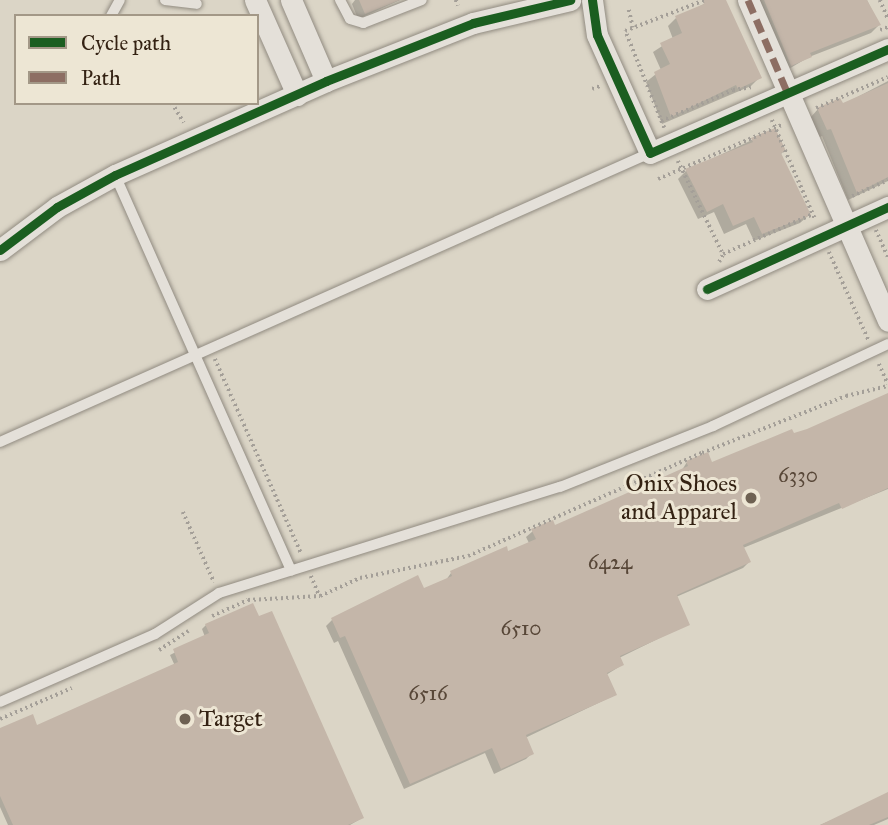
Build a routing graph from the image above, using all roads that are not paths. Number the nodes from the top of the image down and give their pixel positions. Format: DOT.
graph roads {
  1 [pos="165,0"];
  2 [pos="255,0"];
  3 [pos="290,0"];
  4 [pos="340,0"];
  5 [pos="422,0"];
  6 [pos="570,0"];
  7 [pos="592,0"];
  8 [pos="748,0"];
  9 [pos="197,4"];
  10 [pos="888,49"];
  11 [pos="326,81"];
  12 [pos="788,94"];
  13 [pos="298,95"];
  14 [pos="650,153"];
  15 [pos="115,175"];
  16 [pos="888,207"];
  17 [pos="846,226"];
  18 [pos="0,250"];
  19 [pos="707,289"];
  20 [pos="888,321"];
  21 [pos="888,344"];
  22 [pos="195,354"];
  23 [pos="0,442"];
  24 [pos="291,571"];
  25 [pos="0,702"];
  1 -- 9 [label="lane"];
  2 -- 13 [label="street"];
  3 -- 11 [label="street"];
  4 -- 5 [label="lane"];
  6 -- 11 [label="street"];
  7 -- 14 [label="street"];
  8 -- 12 [label="street"];
  10 -- 12 [label="street"];
  11 -- 13 [label="street"];
  12 -- 14 [label="street"];
  12 -- 17 [label="street"];
  13 -- 15 [label="street"];
  14 -- 22 [label="lane"];
  15 -- 18 [label="street"];
  15 -- 22 [label="lane"];
  16 -- 17 [label="street"];
  17 -- 19 [label="street"];
  17 -- 20 [label="street"];
  21 -- 24 [label="lane"];
  22 -- 23 [label="lane"];
  22 -- 24 [label="lane"];
  24 -- 25 [label="lane"];
}
